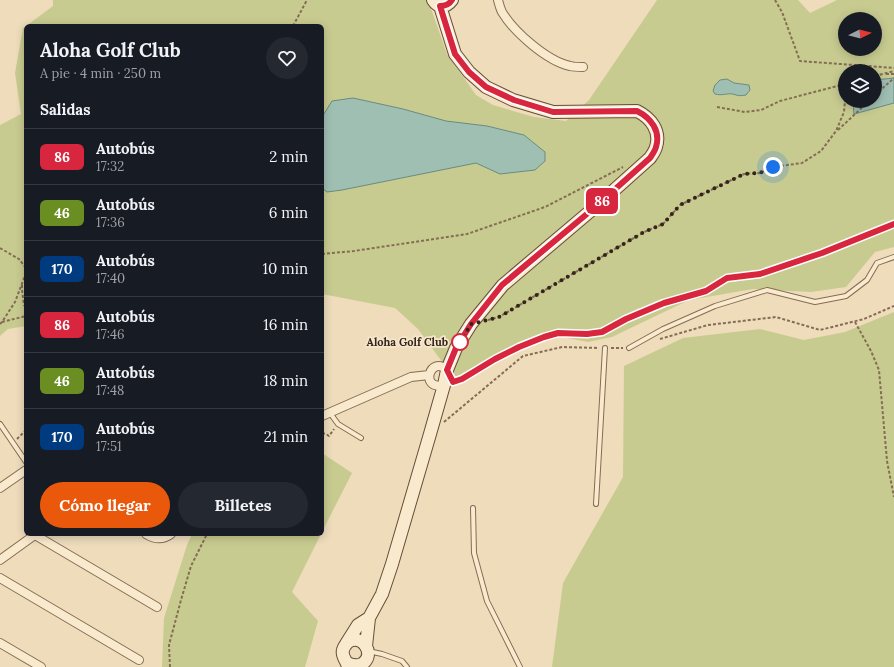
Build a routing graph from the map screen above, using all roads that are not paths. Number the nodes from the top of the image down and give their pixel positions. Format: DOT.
graph roads {
  1 [pos="452,0"];
  2 [pos="498,0"];
  3 [pos="436,3"];
  4 [pos="583,67"];
  5 [pos="894,224"];
  6 [pos="894,257"];
  7 [pos="604,348"];
  8 [pos="629,348"];
  9 [pos="447,370"];
  10 [pos="429,375"];
  11 [pos="444,385"];
  12 [pos="326,414"];
  13 [pos="0,424"];
  14 [pos="361,438"];
  15 [pos="24,459"];
  16 [pos="24,471"];
  17 [pos="0,488"];
  18 [pos="596,504"];
  19 [pos="473,508"];
  20 [pos="32,536"];
  21 [pos="38,536"];
  22 [pos="151,536"];
  23 [pos="169,536"];
  24 [pos="0,560"];
  25 [pos="0,578"];
  26 [pos="157,607"];
  27 [pos="370,618"];
  28 [pos="0,643"];
  29 [pos="346,644"];
  30 [pos="367,649"];
  31 [pos="139,660"];
  32 [pos="347,665"];
  33 [pos="363,665"];
  34 [pos="41,667"];
  35 [pos="407,667"];
  36 [pos="520,667"];
  1 -- 3 [label="street"];
  2 -- 4 [label="street"];
  3 -- 9 [label="street"];
  5 -- 9 [label="lane"];
  6 -- 8 [label="lane"];
  7 -- 18 [label="lane"];
  9 -- 10 [label="street"];
  9 -- 11 [label="street"];
  10 -- 11 [label="street"];
  10 -- 12 [label="street"];
  11 -- 27 [label="street"];
  12 -- 14 [label="lane"];
  13 -- 15 [label="lane"];
  16 -- 17 [label="street"];
  19 -- 36 [label="lane"];
  20 -- 24 [label="street"];
  21 -- 26 [label="street"];
  22 -- 23 [label="street"];
  25 -- 31 [label="street"];
  27 -- 29 [label="street"];
  27 -- 30 [label="street"];
  28 -- 34 [label="street"];
  29 -- 30 [label="street"];
  29 -- 32 [label="street"];
  30 -- 33 [label="street"];
  30 -- 35 [label="lane"];
  32 -- 33 [label="street"];
}
